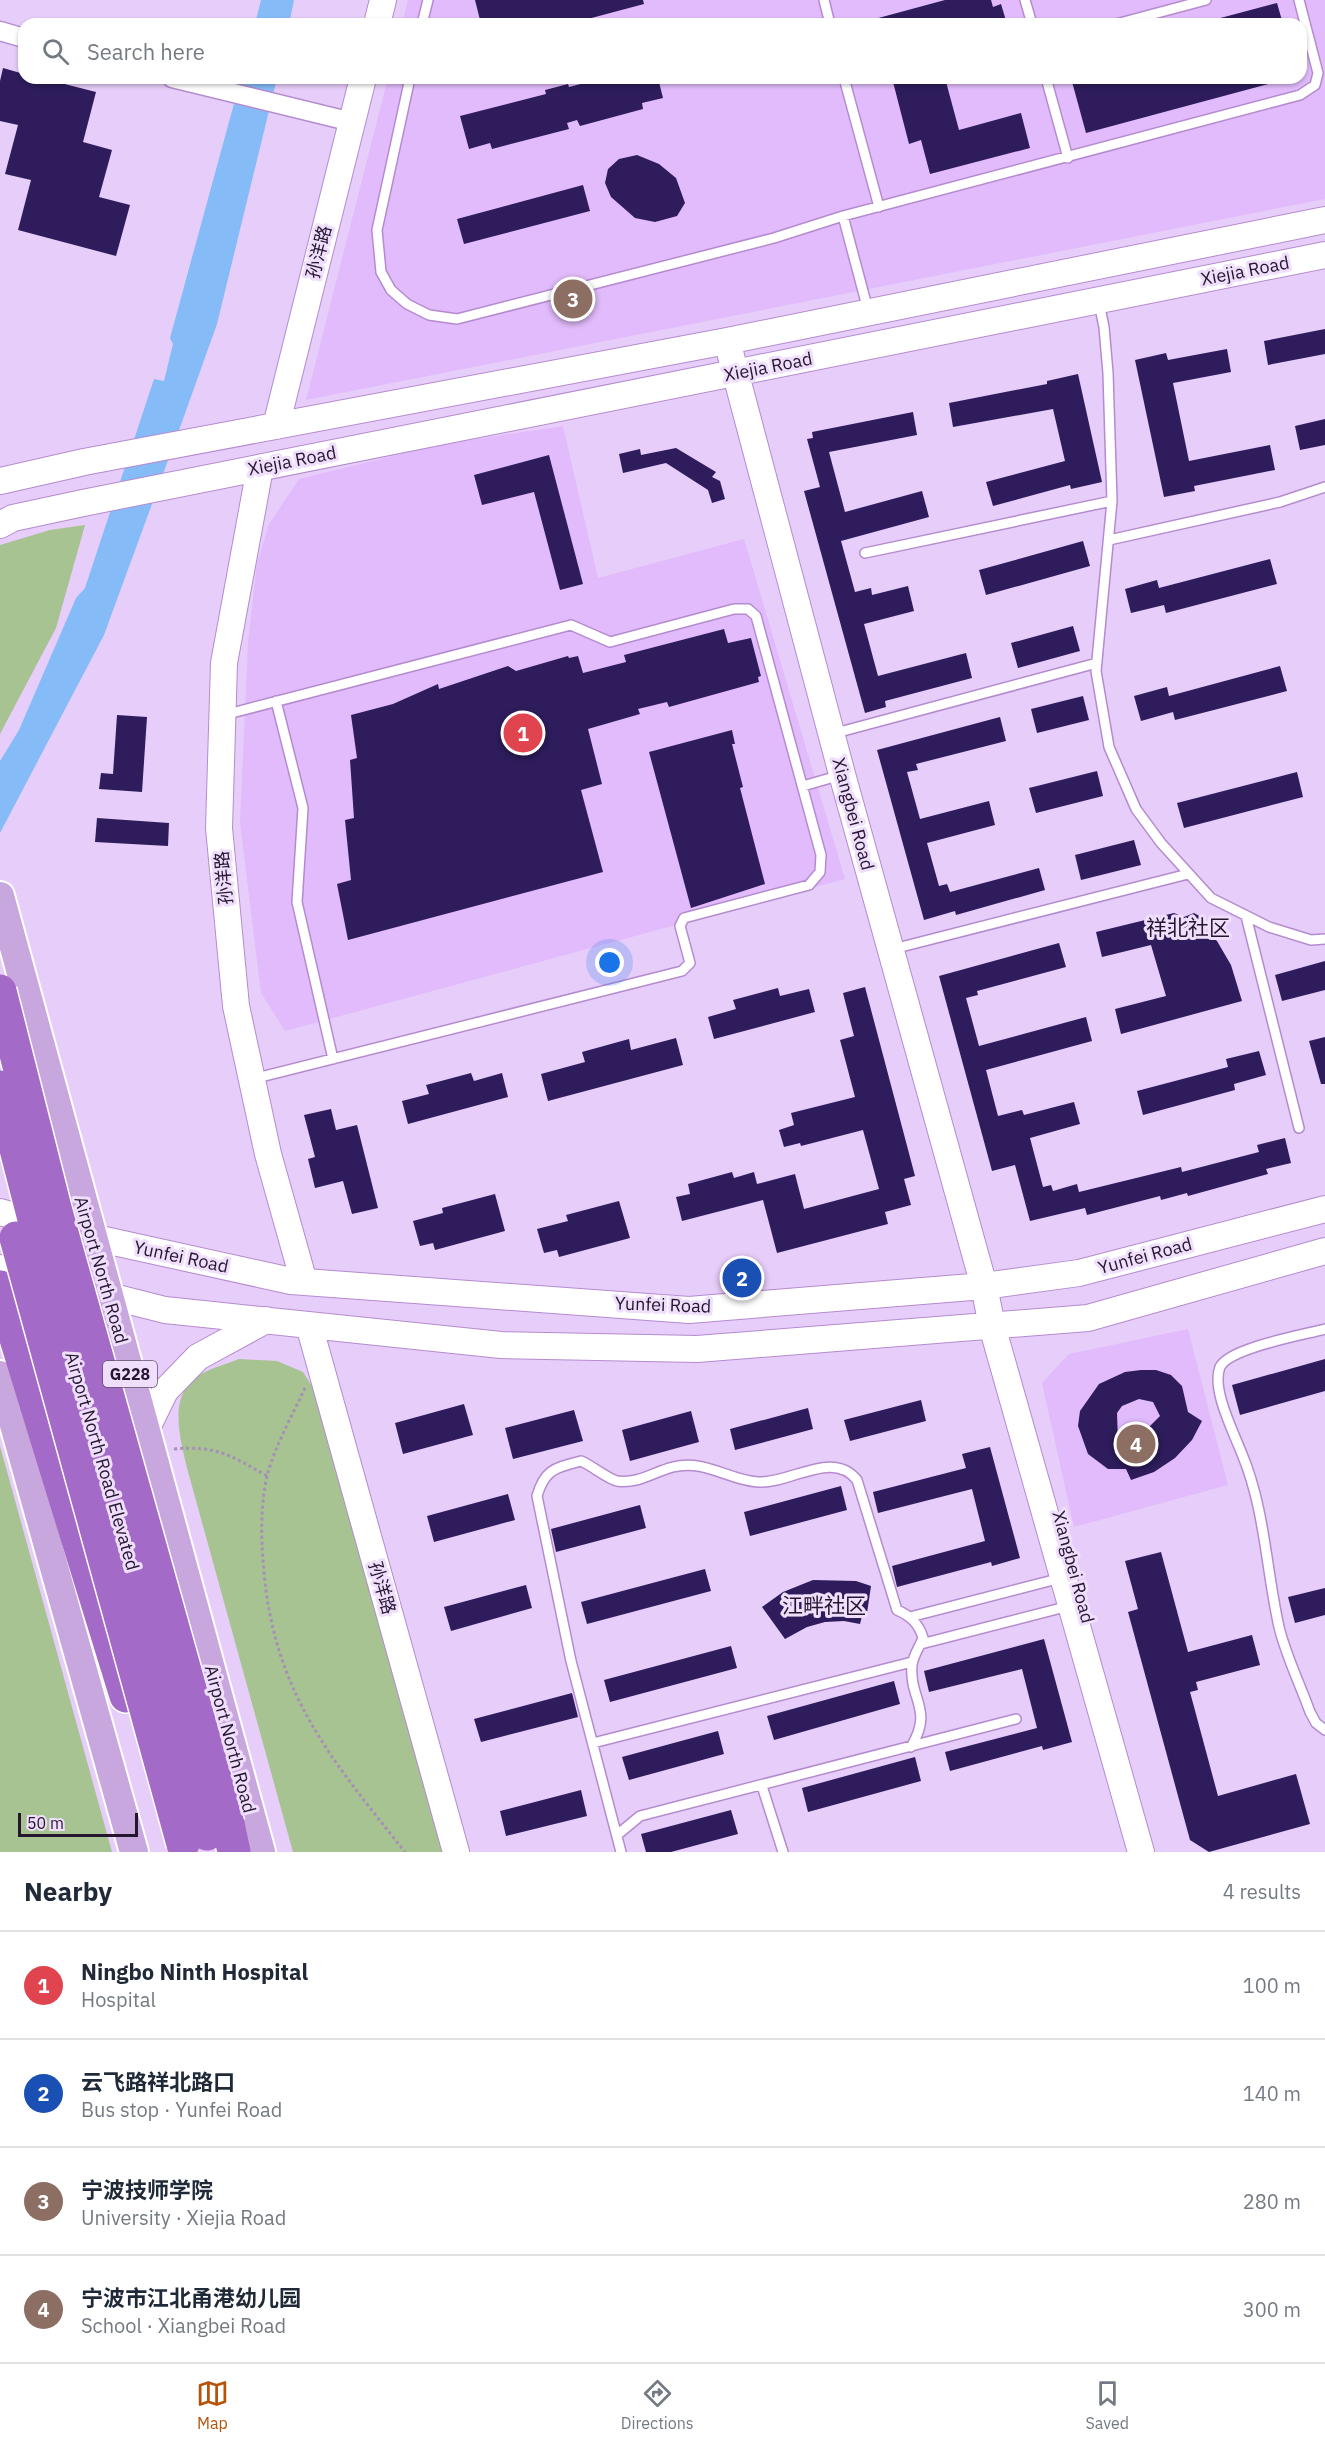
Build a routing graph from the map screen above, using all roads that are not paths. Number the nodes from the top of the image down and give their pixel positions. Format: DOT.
graph roads {
  1 [pos="383,0"];
  2 [pos="428,0"];
  3 [pos="824,0"];
  4 [pos="1025,0"];
  5 [pos="1206,0"];
  6 [pos="1299,0"];
  7 [pos="378,18"];
  8 [pos="424,18"];
  9 [pos="828,18"];
  10 [pos="1030,18"];
  11 [pos="1138,18"];
  12 [pos="1304,18"];
  13 [pos="0,31"];
  14 [pos="1307,31"];
  15 [pos="18,36"];
  16 [pos="194,84"];
  17 [pos="362,84"];
  18 [pos="409,84"];
  19 [pos="846,84"];
  20 [pos="1048,84"];
  21 [pos="352,122"];
  22 [pos="1068,158"];
  23 [pos="879,207"];
  24 [pos="843,216"];
  25 [pos="1325,220"];
  26 [pos="1325,255"];
  27 [pos="1099,300"];
  28 [pos="869,312"];
  29 [pos="727,341"];
  30 [pos="735,373"];
  31 [pos="276,426"];
  32 [pos="260,468"];
  33 [pos="0,481"];
  34 [pos="1325,487"];
  35 [pos="1112,501"];
  36 [pos="0,525"];
  37 [pos="1109,540"];
  38 [pos="865,553"];
  39 [pos="1097,663"];
  40 [pos="276,701"];
  41 [pos="222,716"];
  42 [pos="831,734"];
  43 [pos="842,774"];
  44 [pos="803,786"];
  45 [pos="1188,874"];
  46 [pos="0,896"];
  47 [pos="1246,916"];
  48 [pos="1325,939"];
  49 [pos="891,950"];
  50 [pos="0,991"];
  51 [pos="333,1059"];
  52 [pos="252,1079"];
  53 [pos="0,1087"];
  54 [pos="1299,1128"];
  55 [pos="0,1175"];
  56 [pos="1325,1209"];
  57 [pos="0,1212"];
  58 [pos="91,1237"];
  59 [pos="1325,1251"];
  60 [pos="0,1268"];
  61 [pos="304,1282"];
  62 [pos="984,1286"];
  63 [pos="0,1287"];
  64 [pos="109,1296"];
  65 [pos="266,1320"];
  66 [pos="309,1325"];
  67 [pos="999,1326"];
  68 [pos="1325,1329"];
  69 [pos="0,1375"];
  70 [pos="149,1441"];
  71 [pos="1063,1577"];
  72 [pos="1071,1605"];
  73 [pos="910,1617"];
  74 [pos="921,1644"];
  75 [pos="912,1662"];
  76 [pos="1016,1719"];
  77 [pos="1325,1730"];
  78 [pos="593,1743"];
  79 [pos="911,1747"];
  80 [pos="762,1786"];
  81 [pos="617,1835"];
  82 [pos="208,1843"];
  83 [pos="134,1852"];
  84 [pos="261,1852"];
  85 [pos="456,1852"];
  86 [pos="621,1852"];
  87 [pos="783,1852"];
  88 [pos="1141,1852"];
  89 [pos="1152,1852"];
  1 -- 7 [label="main road"];
  2 -- 8 [label="lane"];
  3 -- 9 [label="lane"];
  4 -- 10 [label="lane"];
  5 -- 11 [label="lane"];
  6 -- 12 [label="lane"];
  13 -- 15 [label="street"];
  14 -- 22 [label="lane"];
  16 -- 21 [label="street"];
  17 -- 21 [label="main road, 孙洋路"];
  18 -- 24 [label="lane"];
  19 -- 23 [label="lane"];
  20 -- 22 [label="lane"];
  21 -- 31 [label="main road, 孙洋路"];
  22 -- 23 [label="lane"];
  23 -- 24 [label="lane"];
  24 -- 28 [label="lane"];
  25 -- 28 [label="main road, Xiejia Road"];
  26 -- 27 [label="main road, Xiejia Road"];
  27 -- 30 [label="main road, Xiejia Road"];
  27 -- 35 [label="lane"];
  28 -- 29 [label="main road, Xiejia Road"];
  29 -- 30 [label="main road, Xiangbei Road"];
  29 -- 31 [label="main road, Xiejia Road"];
  30 -- 32 [label="main road, Xiejia Road"];
  30 -- 42 [label="main road, Xiangbei Road"];
  31 -- 33 [label="main road, Xiejia Road"];
  32 -- 36 [label="main road, Xiejia Road"];
  32 -- 41 [label="main road, 孙洋路"];
  34 -- 37 [label="lane"];
  35 -- 37 [label="lane"];
  35 -- 38 [label="lane"];
  37 -- 39 [label="lane"];
  39 -- 42 [label="lane"];
  39 -- 45 [label="lane"];
  40 -- 41 [label="lane"];
  40 -- 44 [label="lane"];
  40 -- 51 [label="lane"];
  41 -- 52 [label="main road, 孙洋路"];
  42 -- 43 [label="main road, Xiangbei Road"];
  43 -- 44 [label="lane"];
  43 -- 49 [label="main road, Xiangbei Road"];
  44 -- 51 [label="lane"];
  45 -- 47 [label="lane"];
  45 -- 49 [label="lane"];
  46 -- 58 [label="main road, Airport North Road / G228"];
  47 -- 48 [label="lane"];
  47 -- 54 [label="lane"];
  49 -- 62 [label="main road, Xiangbei Road"];
  50 -- 82 [label="highway, bridge"];
  51 -- 52 [label="lane"];
  52 -- 61 [label="main road, 孙洋路"];
  53 -- 82 [label="highway, Airport North Road Elevated, bridge"];
  55 -- 82 [label="highway, Airport North Road Elevated, bridge"];
  56 -- 62 [label="main road, Yunfei Road"];
  57 -- 58 [label="main road, Yunfei Road"];
  58 -- 61 [label="main road, Yunfei Road"];
  58 -- 64 [label="main road, Airport North Road / G228"];
  59 -- 67 [label="main road"];
  60 -- 64 [label="main road"];
  61 -- 62 [label="main road, Yunfei Road"];
  62 -- 67 [label="main road, Xiangbei Road"];
  63 -- 82 [label="highway, bridge"];
  64 -- 65 [label="main road"];
  64 -- 70 [label="main road, Airport North Road / G228"];
  65 -- 66 [label="main road"];
  65 -- 70 [label="main road"];
  66 -- 67 [label="main road"];
  66 -- 85 [label="main road, 孙洋路"];
  67 -- 71 [label="main road, Xiangbei Road"];
  67 -- 89 [label="main road, Xiangbei Road"];
  68 -- 77 [label="lane"];
  69 -- 83 [label="main road"];
  70 -- 84 [label="main road, Airport North Road / G228"];
  71 -- 72 [label="main road, Xiangbei Road"];
  71 -- 73 [label="lane"];
  72 -- 74 [label="lane"];
  72 -- 88 [label="main road, Xiangbei Road"];
  73 -- 74 [label="lane"];
  73 -- 78 [label="lane"];
  74 -- 75 [label="lane"];
  75 -- 78 [label="lane"];
  75 -- 79 [label="lane"];
  76 -- 79 [label="lane"];
  78 -- 81 [label="lane"];
  79 -- 80 [label="lane"];
  80 -- 81 [label="lane"];
  80 -- 87 [label="lane"];
  81 -- 86 [label="lane"];
}
